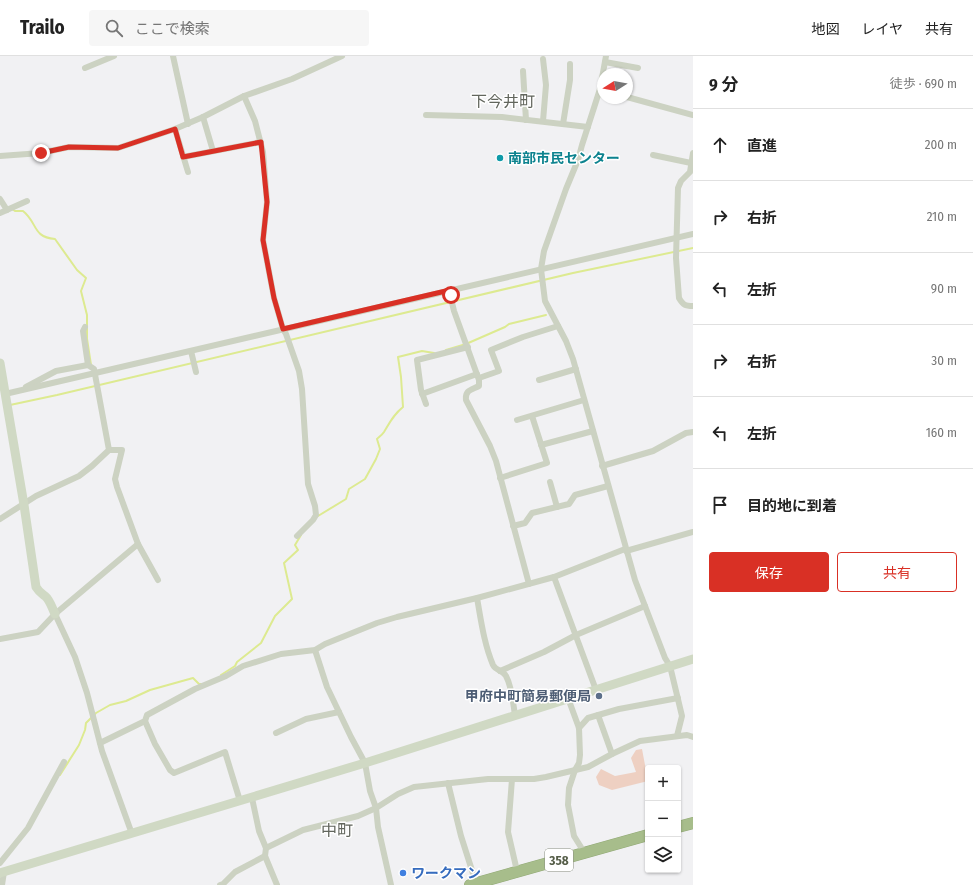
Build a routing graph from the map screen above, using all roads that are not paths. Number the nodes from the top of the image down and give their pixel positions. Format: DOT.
graph roads {
  1 [pos="114,56"];
  2 [pos="173,56"];
  3 [pos="342,56"];
  4 [pos="542,59"];
  5 [pos="605,59"];
  6 [pos="570,64"];
  7 [pos="85,68"];
  8 [pos="638,68"];
  9 [pos="523,71"];
  10 [pos="244,96"];
  11 [pos="633,98"];
  12 [pos="597,103"];
  13 [pos="426,115"];
  14 [pos="693,115"];
  15 [pos="203,117"];
  16 [pos="526,120"];
  17 [pos="543,122"];
  18 [pos="188,124"];
  19 [pos="563,124"];
  20 [pos="588,127"];
  21 [pos="175,129"];
  22 [pos="261,142"];
  23 [pos="212,151"];
  24 [pos="693,153"];
  25 [pos="653,155"];
  26 [pos="0,156"];
  27 [pos="183,157"];
  28 [pos="691,162"];
  29 [pos="188,172"];
  30 [pos="0,198"];
  31 [pos="27,201"];
  32 [pos="7,210"];
  33 [pos="0,213"];
  34 [pos="693,234"];
  35 [pos="676,238"];
  36 [pos="541,271"];
  37 [pos="450,293"];
  38 [pos="693,306"];
  39 [pos="558,326"];
  40 [pos="85,327"];
  41 [pos="285,332"];
  42 [pos="468,347"];
  43 [pos="192,353"];
  44 [pos="0,363"];
  45 [pos="88,365"];
  46 [pos="576,369"];
  47 [pos="196,372"];
  48 [pos="95,376"];
  49 [pos="478,376"];
  50 [pos="539,380"];
  51 [pos="20,391"];
  52 [pos="422,394"];
  53 [pos="6,398"];
  54 [pos="584,400"];
  55 [pos="426,404"];
  56 [pos="532,416"];
  57 [pos="517,420"];
  58 [pos="593,431"];
  59 [pos="693,432"];
  60 [pos="541,445"];
  61 [pos="109,450"];
  62 [pos="602,466"];
  63 [pos="500,478"];
  64 [pos="550,482"];
  65 [pos="608,486"];
  66 [pos="24,505"];
  67 [pos="557,507"];
  68 [pos="0,519"];
  69 [pos="513,526"];
  70 [pos="693,532"];
  71 [pos="297,536"];
  72 [pos="138,544"];
  73 [pos="626,550"];
  74 [pos="554,577"];
  75 [pos="158,580"];
  76 [pos="529,584"];
  77 [pos="477,598"];
  78 [pos="645,606"];
  79 [pos="55,614"];
  80 [pos="576,635"];
  81 [pos="0,639"];
  82 [pos="316,650"];
  83 [pos="693,659"];
  84 [pos="670,666"];
  85 [pos="500,671"];
  86 [pos="596,690"];
  87 [pos="568,698"];
  88 [pos="678,698"];
  89 [pos="339,712"];
  90 [pos="515,715"];
  91 [pos="598,716"];
  92 [pos="146,721"];
  93 [pos="579,728"];
  94 [pos="276,733"];
  95 [pos="677,736"];
  96 [pos="693,737"];
  97 [pos="100,743"];
  98 [pos="612,754"];
  99 [pos="64,762"];
  100 [pos="365,763"];
  101 [pos="574,770"];
  102 [pos="512,779"];
  103 [pos="448,783"];
  104 [pos="252,798"];
  105 [pos="240,801"];
  106 [pos="376,808"];
  107 [pos="693,823"];
  108 [pos="681,826"];
  109 [pos="132,834"];
  110 [pos="645,836"];
  111 [pos="266,848"];
  112 [pos="584,852"];
  113 [pos="265,856"];
  114 [pos="1,869"];
  115 [pos="518,871"];
  116 [pos="473,884"];
  117 [pos="2,885"];
  118 [pos="220,885"];
  119 [pos="277,885"];
  120 [pos="391,885"];
  1 -- 7 [label="street"];
  2 -- 18 [label="street"];
  3 -- 10 [label="street"];
  4 -- 17 [label="street"];
  5 -- 8 [label="street"];
  6 -- 19 [label="street"];
  9 -- 16 [label="street"];
  10 -- 15 [label="street"];
  10 -- 22 [label="street"];
  11 -- 14 [label="street"];
  12 -- 20 [label="street"];
  13 -- 16 [label="street"];
  15 -- 18 [label="street"];
  15 -- 23 [label="street"];
  16 -- 17 [label="street"];
  17 -- 19 [label="street"];
  18 -- 21 [label="street"];
  19 -- 20 [label="street"];
  20 -- 36 [label="street"];
  21 -- 26 [label="street"];
  21 -- 27 [label="street"];
  22 -- 23 [label="street"];
  22 -- 41 [label="street"];
  23 -- 27 [label="street"];
  24 -- 28 [label="street"];
  25 -- 28 [label="street"];
  27 -- 29 [label="street"];
  28 -- 35 [label="street"];
  30 -- 32 [label="street"];
  31 -- 32 [label="street"];
  32 -- 33 [label="street"];
  34 -- 35 [label="street"];
  35 -- 36 [label="street"];
  35 -- 38 [label="street"];
  36 -- 37 [label="street"];
  36 -- 39 [label="street"];
  37 -- 41 [label="street"];
  37 -- 42 [label="street"];
  39 -- 46 [label="street"];
  39 -- 49 [label="street"];
  40 -- 45 [label="street"];
  41 -- 43 [label="street"];
  41 -- 71 [label="street"];
  42 -- 49 [label="street"];
  42 -- 52 [label="street"];
  43 -- 47 [label="street"];
  43 -- 48 [label="street"];
  44 -- 53 [label="street"];
  45 -- 48 [label="street"];
  45 -- 51 [label="street"];
  46 -- 50 [label="street"];
  46 -- 54 [label="street"];
  48 -- 51 [label="street"];
  48 -- 61 [label="street"];
  49 -- 52 [label="street"];
  49 -- 63 [label="street"];
  51 -- 53 [label="street"];
  52 -- 55 [label="street"];
  53 -- 66 [label="street"];
  54 -- 56 [label="street"];
  54 -- 58 [label="street"];
  56 -- 57 [label="street"];
  56 -- 60 [label="street"];
  58 -- 60 [label="street"];
  58 -- 62 [label="street"];
  59 -- 62 [label="street"];
  60 -- 63 [label="street"];
  61 -- 66 [label="street"];
  61 -- 72 [label="street"];
  62 -- 65 [label="street"];
  63 -- 69 [label="street"];
  64 -- 67 [label="street"];
  65 -- 67 [label="street"];
  65 -- 73 [label="street"];
  66 -- 68 [label="street"];
  66 -- 79 [label="street"];
  67 -- 69 [label="street"];
  69 -- 76 [label="street"];
  70 -- 73 [label="street"];
  72 -- 75 [label="street"];
  72 -- 79 [label="street"];
  73 -- 74 [label="street"];
  73 -- 78 [label="street"];
  74 -- 76 [label="street"];
  74 -- 80 [label="street"];
  76 -- 77 [label="street"];
  77 -- 82 [label="street"];
  77 -- 85 [label="street"];
  78 -- 80 [label="street"];
  78 -- 84 [label="street"];
  79 -- 81 [label="street"];
  79 -- 97 [label="street"];
  80 -- 85 [label="street"];
  80 -- 86 [label="street"];
  82 -- 89 [label="street"];
  82 -- 92 [label="street"];
  83 -- 84 [label="street"];
  84 -- 86 [label="street"];
  84 -- 88 [label="street"];
  85 -- 90 [label="street"];
  86 -- 87 [label="street"];
  87 -- 90 [label="street"];
  87 -- 93 [label="street"];
  88 -- 91 [label="street"];
  88 -- 95 [label="street"];
  89 -- 94 [label="street"];
  89 -- 100 [label="street"];
  90 -- 100 [label="street"];
  91 -- 93 [label="street"];
  91 -- 98 [label="street"];
  92 -- 97 [label="street"];
  92 -- 105 [label="street"];
  93 -- 101 [label="street"];
  95 -- 96 [label="street"];
  95 -- 98 [label="street"];
  97 -- 109 [label="street"];
  98 -- 101 [label="street"];
  99 -- 114 [label="street"];
  100 -- 104 [label="street"];
  100 -- 106 [label="street"];
  101 -- 102 [label="street"];
  101 -- 112 [label="street"];
  102 -- 103 [label="street"];
  102 -- 115 [label="street"];
  103 -- 106 [label="street"];
  103 -- 116 [label="street"];
  104 -- 105 [label="street"];
  104 -- 111 [label="street"];
  105 -- 109 [label="street"];
  106 -- 111 [label="street"];
  106 -- 120 [label="street"];
  107 -- 108 [label="highway"];
  109 -- 114 [label="street"];
  110 -- 112 [label="highway, 358"];
  111 -- 113 [label="street"];
  112 -- 115 [label="highway, 358"];
  113 -- 118 [label="street"];
  113 -- 119 [label="street"];
  114 -- 117 [label="street"];
  115 -- 116 [label="highway, 358"];
}
